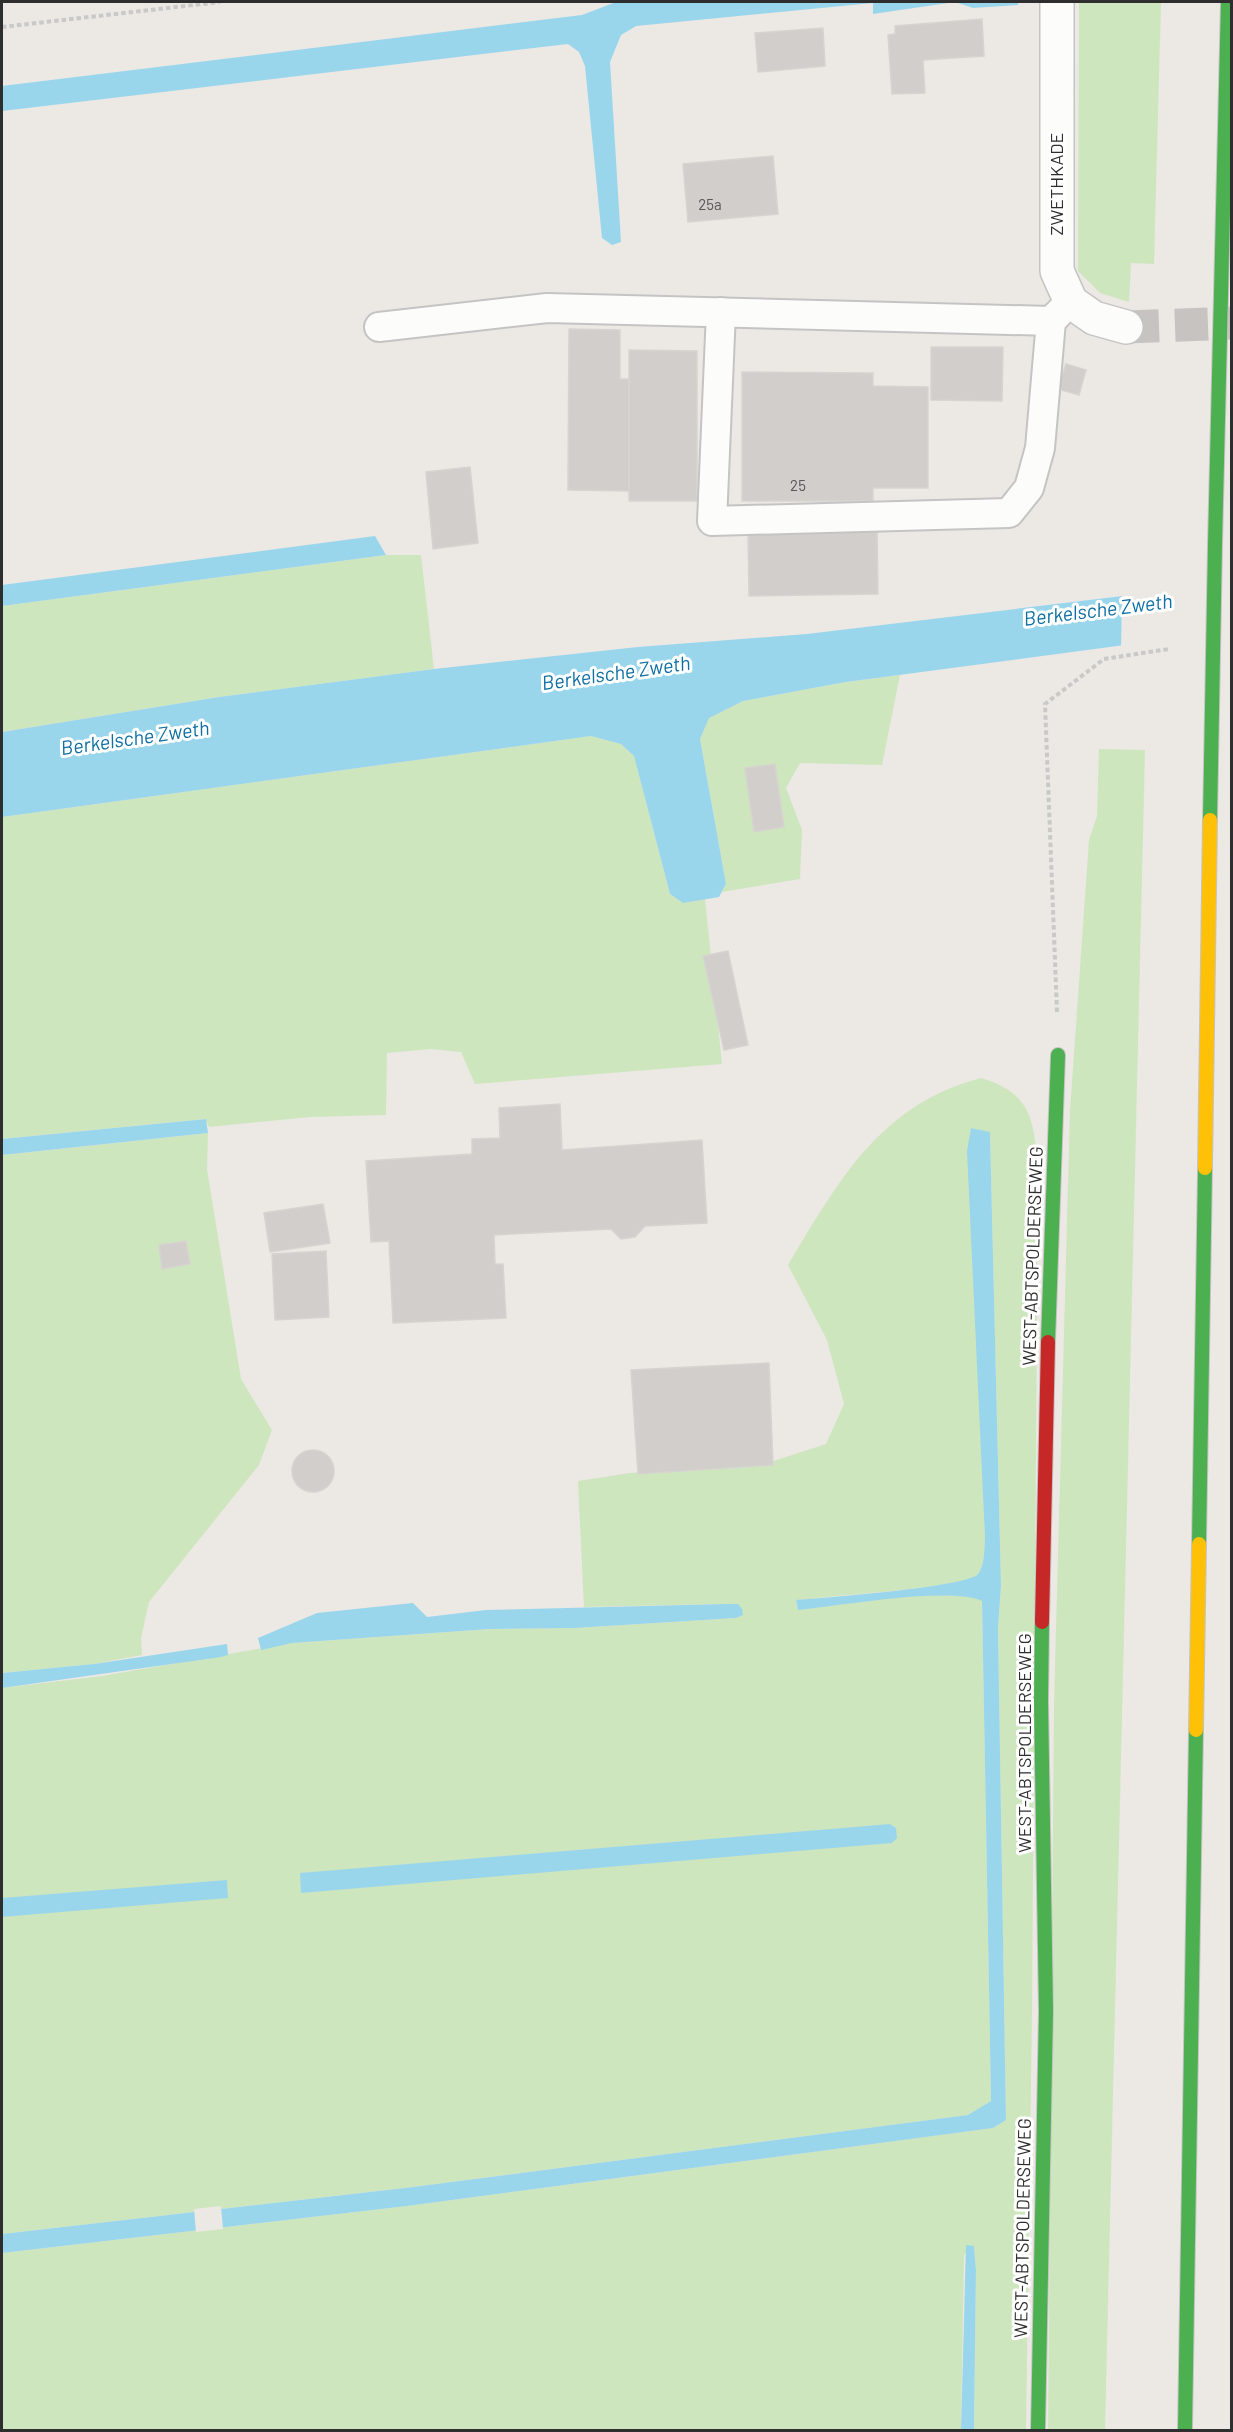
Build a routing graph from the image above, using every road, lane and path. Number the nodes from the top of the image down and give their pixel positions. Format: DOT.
graph roads {
  1 [pos="220,2"];
  2 [pos="1057,2"];
  3 [pos="1228,2"];
  4 [pos="2,27"];
  5 [pos="1061,311"];
  6 [pos="721,312"];
  7 [pos="379,327"];
  8 [pos="1126,327"];
  9 [pos="1173,648"];
  10 [pos="1058,1055"];
  11 [pos="1038,2430"];
  12 [pos="1185,2430"];
  1 -- 4 [label="path"];
  2 -- 5 [label="street, ZWETHKADE"];
  3 -- 12 [label="main road, bridge"];
  5 -- 6 [label="lane"];
  5 -- 6 [label="lane"];
  5 -- 8 [label="street"];
  6 -- 7 [label="lane"];
  9 -- 10 [label="path"];
  10 -- 11 [label="main road, WEST-ABTSPOLDERSEWEG"];
}
